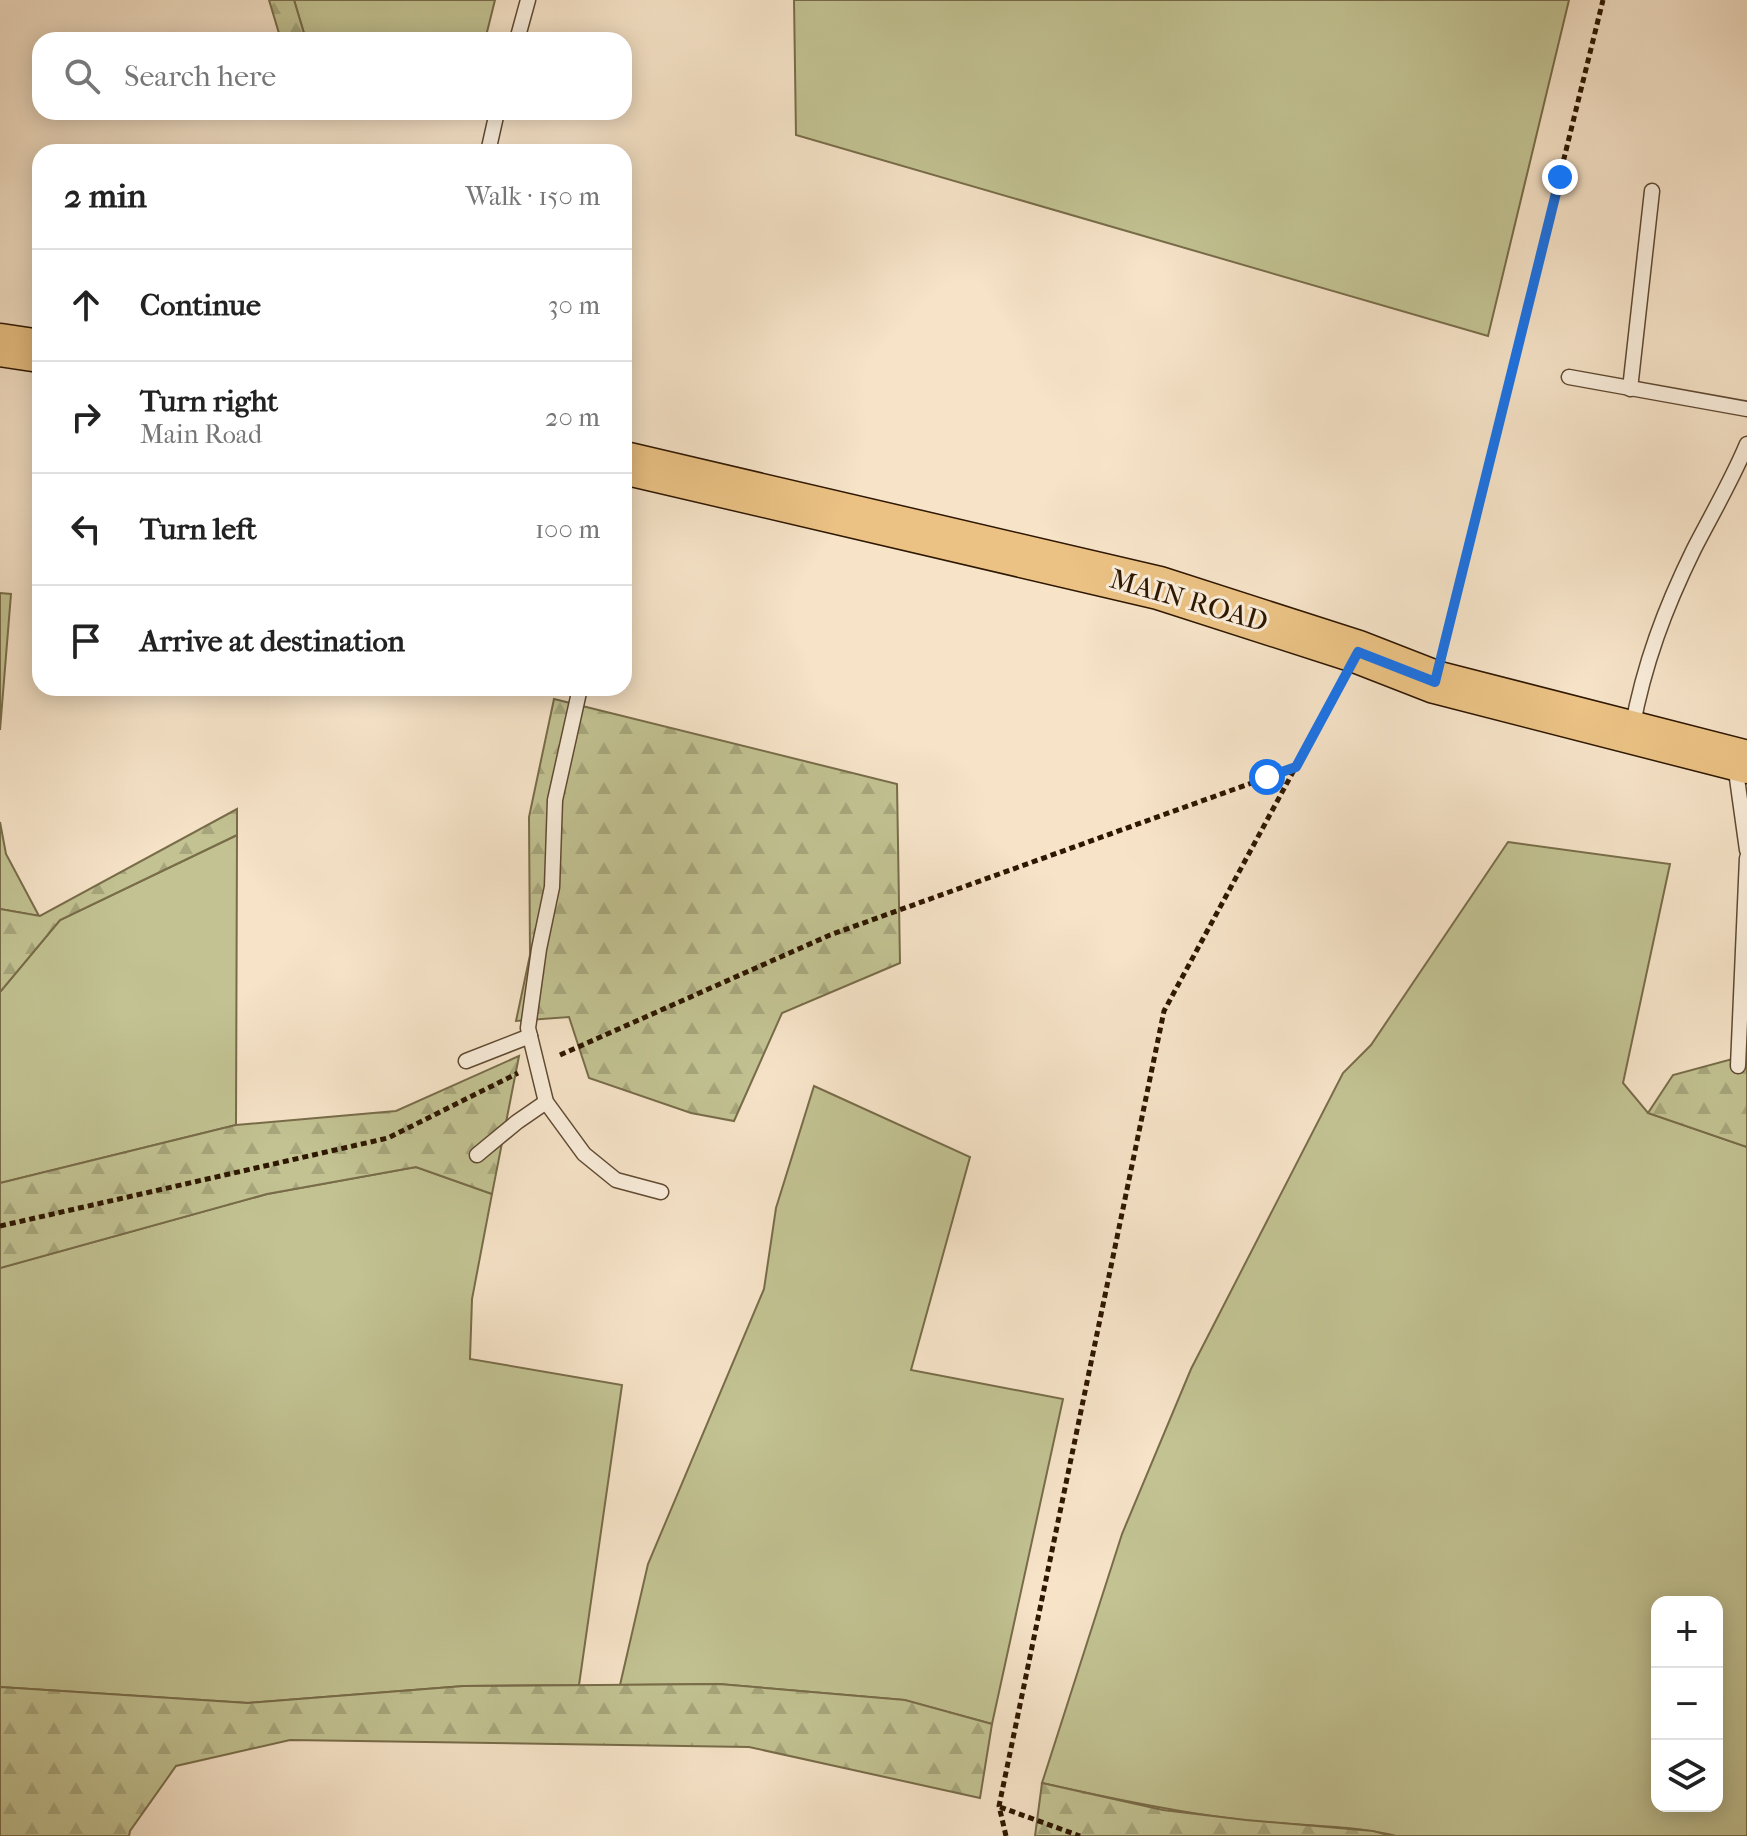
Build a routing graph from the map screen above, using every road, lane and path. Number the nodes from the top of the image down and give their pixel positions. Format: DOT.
graph roads {
  1 [pos="528,0"];
  2 [pos="1603,0"];
  3 [pos="519,32"];
  4 [pos="495,120"];
  5 [pos="490,144"];
  6 [pos="1652,191"];
  7 [pos="0,345"];
  8 [pos="32,350"];
  9 [pos="1569,377"];
  10 [pos="1630,389"];
  11 [pos="1747,409"];
  12 [pos="1747,444"];
  13 [pos="632,472"];
  14 [pos="1358,652"];
  15 [pos="1435,682"];
  16 [pos="578,696"];
  17 [pos="1631,733"];
  18 [pos="1740,761"];
  19 [pos="1296,767"];
  20 [pos="1747,850"];
  21 [pos="1747,858"];
  22 [pos="530,1036"];
  23 [pos="466,1061"];
  24 [pos="536,1065"];
  25 [pos="1738,1066"];
  26 [pos="546,1102"];
  27 [pos="477,1155"];
  28 [pos="661,1192"];
  29 [pos="0,1226"];
  30 [pos="999,1806"];
  31 [pos="1006,1836"];
  32 [pos="1080,1836"];
  1 -- 3 [label="lane"];
  2 -- 15 [label="path"];
  4 -- 5 [label="lane"];
  6 -- 10 [label="lane"];
  7 -- 8 [label="main road"];
  9 -- 10 [label="lane"];
  10 -- 11 [label="lane"];
  12 -- 17 [label="lane"];
  13 -- 14 [label="main road, MAIN ROAD"];
  14 -- 15 [label="main road, MAIN ROAD"];
  14 -- 19 [label="path"];
  15 -- 17 [label="main road, MAIN ROAD"];
  16 -- 22 [label="lane"];
  17 -- 18 [label="main road, MAIN ROAD"];
  18 -- 20 [label="lane"];
  19 -- 24 [label="path"];
  19 -- 30 [label="path"];
  21 -- 25 [label="lane"];
  22 -- 23 [label="lane"];
  22 -- 24 [label="lane"];
  24 -- 26 [label="lane"];
  24 -- 29 [label="path"];
  26 -- 27 [label="lane"];
  26 -- 28 [label="lane"];
  30 -- 31 [label="path"];
  30 -- 32 [label="path"];
}
